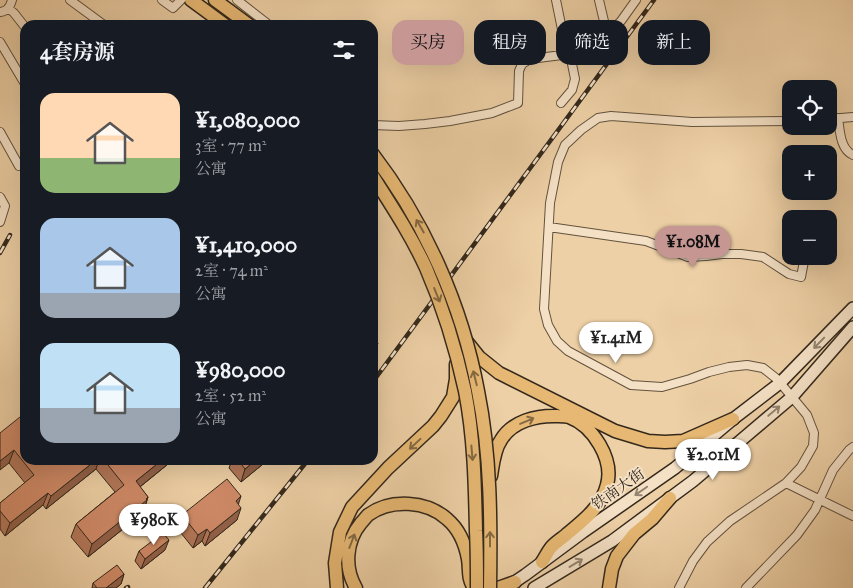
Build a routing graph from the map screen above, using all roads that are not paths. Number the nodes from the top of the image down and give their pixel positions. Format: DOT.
graph roads {
  1 [pos="12,0"];
  2 [pos="70,0"];
  3 [pos="162,0"];
  4 [pos="181,0"];
  5 [pos="191,0"];
  6 [pos="215,0"];
  7 [pos="237,0"];
  8 [pos="556,0"];
  9 [pos="599,0"];
  10 [pos="636,0"];
  11 [pos="8,8"];
  12 [pos="0,12"];
  13 [pos="97,20"];
  14 [pos="217,20"];
  15 [pos="242,20"];
  16 [pos="263,20"];
  17 [pos="561,20"];
  18 [pos="604,20"];
  19 [pos="622,20"];
  20 [pos="20,21"];
  21 [pos="0,42"];
  22 [pos="556,56"];
  23 [pos="572,65"];
  24 [pos="20,76"];
  25 [pos="561,103"];
  26 [pos="853,117"];
  27 [pos="838,118"];
  28 [pos="782,120"];
  29 [pos="378,125"];
  30 [pos="0,132"];
  31 [pos="853,155"];
  32 [pos="378,161"];
  33 [pos="19,166"];
  34 [pos="378,184"];
  35 [pos="0,198"];
  36 [pos="0,222"];
  37 [pos="549,226"];
  38 [pos="803,265"];
  39 [pos="853,308"];
  40 [pos="853,328"];
  41 [pos="467,342"];
  42 [pos="456,356"];
  43 [pos="780,383"];
  44 [pos="792,396"];
  45 [pos="733,419"];
  46 [pos="853,447"];
  47 [pos="786,484"];
  48 [pos="489,488"];
  49 [pos="670,498"];
  50 [pos="819,500"];
  51 [pos="853,516"];
  52 [pos="542,562"];
  53 [pos="510,585"];
  54 [pos="337,588"];
  55 [pos="356,588"];
  56 [pos="476,588"];
  57 [pos="490,588"];
  58 [pos="498,588"];
  59 [pos="534,588"];
  60 [pos="609,588"];
  61 [pos="679,588"];
  62 [pos="746,588"];
  1 -- 11 [label="street"];
  2 -- 13 [label="street"];
  3 -- 4 [label="street"];
  5 -- 14 [label="main road"];
  6 -- 15 [label="main road"];
  7 -- 16 [label="street"];
  8 -- 17 [label="street"];
  9 -- 18 [label="street"];
  10 -- 19 [label="street"];
  11 -- 12 [label="street"];
  11 -- 20 [label="street"];
  21 -- 24 [label="street"];
  22 -- 29 [label="street"];
  23 -- 25 [label="street"];
  26 -- 27 [label="street"];
  27 -- 31 [label="street"];
  28 -- 37 [label="street"];
  30 -- 33 [label="street"];
  41 -- 32 [label="main road, one-way, bridge"];
  34 -- 42 [label="main road, one-way, bridge"];
  35 -- 36 [label="street"];
  37 -- 38 [label="street"];
  37 -- 43 [label="street"];
  39 -- 43 [label="main road, 铁南大街, one-way"];
  40 -- 44 [label="main road"];
  41 -- 45 [label="main road"];
  48 -- 41 [label="main road, one-way, bridge"];
  42 -- 54 [label="main road, one-way"];
  42 -- 56 [label="main road, one-way, bridge"];
  43 -- 44 [label="street"];
  43 -- 45 [label="main road, 铁南大街"];
  44 -- 47 [label="street"];
  49 -- 44 [label="main road, one-way"];
  45 -- 52 [label="main road, 铁南大街, one-way"];
  46 -- 50 [label="street"];
  47 -- 50 [label="street"];
  47 -- 61 [label="street"];
  48 -- 52 [label="main road, one-way, bridge"];
  57 -- 48 [label="main road, one-way, bridge"];
  59 -- 49 [label="main road, one-way"];
  49 -- 60 [label="main road"];
  50 -- 51 [label="street"];
  50 -- 62 [label="street"];
  52 -- 53 [label="main road, 铁南大街"];
  53 -- 58 [label="main road"];
  55 -- 56 [label="main road, one-way"];
}
